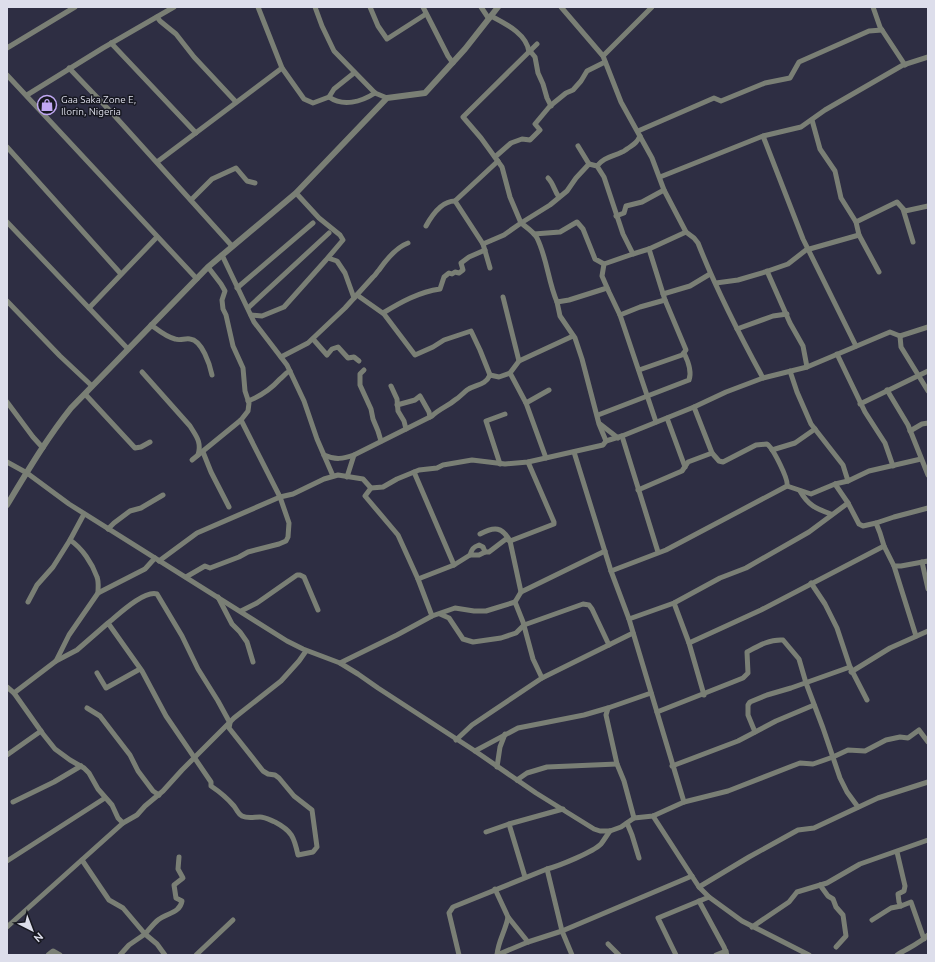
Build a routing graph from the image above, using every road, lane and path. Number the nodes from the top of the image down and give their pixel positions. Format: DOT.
graph roads {
  1 [pos="74,7"];
  2 [pos="174,7"];
  3 [pos="258,7"];
  4 [pos="315,7"];
  5 [pos="370,7"];
  6 [pos="423,7"];
  7 [pos="481,7"];
  8 [pos="498,7"];
  9 [pos="560,7"];
  10 [pos="652,7"];
  11 [pos="873,7"];
  12 [pos="426,14"];
  13 [pos="157,17"];
  14 [pos="490,18"];
  15 [pos="882,30"];
  16 [pos="111,43"];
  17 [pos="537,44"];
  18 [pos="7,48"];
  19 [pos="529,52"];
  20 [pos="603,56"];
  21 [pos="928,57"];
  22 [pos="605,62"];
  23 [pos="453,63"];
  24 [pos="905,65"];
  25 [pos="69,68"];
  26 [pos="282,68"];
  27 [pos="354,73"];
  28 [pos="7,75"];
  29 [pos="375,93"];
  30 [pos="27,95"];
  31 [pos="329,97"];
  32 [pos="387,98"];
  33 [pos="236,102"];
  34 [pos="551,106"];
  35 [pos="812,120"];
  36 [pos="196,133"];
  37 [pos="639,133"];
  38 [pos="763,136"];
  39 [pos="578,146"];
  40 [pos="7,147"];
  41 [pos="496,159"];
  42 [pos="157,162"];
  43 [pos="590,164"];
  44 [pos="597,166"];
  45 [pos="660,177"];
  46 [pos="548,178"];
  47 [pos="255,183"];
  48 [pos="664,190"];
  49 [pos="296,193"];
  50 [pos="559,198"];
  51 [pos="191,200"];
  52 [pos="455,201"];
  53 [pos="928,206"];
  54 [pos="903,209"];
  55 [pos="616,216"];
  56 [pos="7,222"];
  57 [pos="856,222"];
  58 [pos="313,223"];
  59 [pos="521,223"];
  60 [pos="426,226"];
  61 [pos="686,232"];
  62 [pos="329,233"];
  63 [pos="534,234"];
  64 [pos="858,235"];
  65 [pos="157,237"];
  66 [pos="913,242"];
  67 [pos="408,243"];
  68 [pos="483,244"];
  69 [pos="232,246"];
  70 [pos="649,249"];
  71 [pos="808,249"];
  72 [pos="485,250"];
  73 [pos="633,254"];
  74 [pos="222,255"];
  75 [pos="328,258"];
  76 [pos="604,264"];
  77 [pos="208,267"];
  78 [pos="490,268"];
  79 [pos="767,271"];
  80 [pos="879,272"];
  81 [pos="121,274"];
  82 [pos="710,274"];
  83 [pos="196,279"];
  84 [pos="716,283"];
  85 [pos="237,288"];
  86 [pos="607,288"];
  87 [pos="663,294"];
  88 [pos="356,296"];
  89 [pos="503,297"];
  90 [pos="665,300"];
  91 [pos="7,301"];
  92 [pos="557,302"];
  93 [pos="89,308"];
  94 [pos="248,308"];
  95 [pos="383,313"];
  96 [pos="787,314"];
  97 [pos="251,315"];
  98 [pos="620,315"];
  99 [pos="151,325"];
  100 [pos="928,327"];
  101 [pos="737,329"];
  102 [pos="573,336"];
  103 [pos="900,336"];
  104 [pos="313,339"];
  105 [pos="856,346"];
  106 [pos="128,349"];
  107 [pos="684,353"];
  108 [pos="837,354"];
  109 [pos="281,357"];
  110 [pos="359,361"];
  111 [pos="519,361"];
  112 [pos="807,367"];
  113 [pos="364,370"];
  114 [pos="639,370"];
  115 [pos="790,370"];
  116 [pos="290,371"];
  117 [pos="928,371"];
  118 [pos="142,372"];
  119 [pos="510,373"];
  120 [pos="212,375"];
  121 [pos="490,375"];
  122 [pos="918,376"];
  123 [pos="763,378"];
  124 [pos="92,386"];
  125 [pos="391,386"];
  126 [pos="549,390"];
  127 [pos="887,390"];
  128 [pos="928,391"];
  129 [pos="85,394"];
  130 [pos="647,396"];
  131 [pos="248,401"];
  132 [pos="7,402"];
  133 [pos="526,403"];
  134 [pos="860,404"];
  135 [pos="397,405"];
  136 [pos="694,407"];
  137 [pos="505,414"];
  138 [pos="598,415"];
  139 [pos="430,417"];
  140 [pos="667,418"];
  141 [pos="241,420"];
  142 [pos="656,422"];
  143 [pos="928,423"];
  144 [pos="600,424"];
  145 [pos="406,429"];
  146 [pos="815,429"];
  147 [pos="910,431"];
  148 [pos="620,437"];
  149 [pos="381,441"];
  150 [pos="606,441"];
  151 [pos="150,442"];
  152 [pos="43,448"];
  153 [pos="772,450"];
  154 [pos="203,452"];
  155 [pos="574,452"];
  156 [pos="712,453"];
  157 [pos="324,455"];
  158 [pos="354,455"];
  159 [pos="197,456"];
  160 [pos="546,458"];
  161 [pos="921,459"];
  162 [pos="192,460"];
  163 [pos="7,462"];
  164 [pos="528,462"];
  165 [pos="500,464"];
  166 [pos="685,466"];
  167 [pos="893,466"];
  168 [pos="414,472"];
  169 [pos="27,473"];
  170 [pos="928,475"];
  171 [pos="334,476"];
  172 [pos="347,477"];
  173 [pos="848,481"];
  174 [pos="835,484"];
  175 [pos="787,486"];
  176 [pos="371,488"];
  177 [pos="638,490"];
  178 [pos="800,491"];
  179 [pos="163,495"];
  180 [pos="280,498"];
  181 [pos="848,503"];
  182 [pos="7,505"];
  183 [pos="229,507"];
  184 [pos="928,508"];
  185 [pos="84,514"];
  186 [pos="831,514"];
  187 [pos="876,523"];
  188 [pos="108,529"];
  189 [pos="480,534"];
  190 [pos="70,540"];
  191 [pos="510,541"];
  192 [pos="884,546"];
  193 [pos="605,550"];
  194 [pos="485,552"];
  195 [pos="658,552"];
  196 [pos="470,555"];
  197 [pos="157,560"];
  198 [pos="928,561"];
  199 [pos="922,562"];
  200 [pos="454,565"];
  201 [pos="894,566"];
  202 [pos="611,571"];
  203 [pos="186,577"];
  204 [pos="418,579"];
  205 [pos="811,583"];
  206 [pos="928,589"];
  207 [pos="521,592"];
  208 [pos="98,593"];
  209 [pos="218,596"];
  210 [pos="28,602"];
  211 [pos="515,602"];
  212 [pos="674,603"];
  213 [pos="318,610"];
  214 [pos="241,611"];
  215 [pos="440,614"];
  216 [pos="432,616"];
  217 [pos="629,619"];
  218 [pos="108,623"];
  219 [pos="524,625"];
  220 [pos="928,631"];
  221 [pos="633,633"];
  222 [pos="916,636"];
  223 [pos="689,643"];
  224 [pos="609,645"];
  225 [pos="306,651"];
  226 [pos="56,660"];
  227 [pos="253,662"];
  228 [pos="340,663"];
  229 [pos="140,669"];
  230 [pos="851,670"];
  231 [pos="97,673"];
  232 [pos="542,678"];
  233 [pos="806,683"];
  234 [pos="7,687"];
  235 [pos="14,693"];
  236 [pos="651,693"];
  237 [pos="704,694"];
  238 [pos="867,700"];
  239 [pos="814,705"];
  240 [pos="87,708"];
  241 [pos="608,708"];
  242 [pos="657,712"];
  243 [pos="230,723"];
  244 [pos="41,731"];
  245 [pos="755,732"];
  246 [pos="505,734"];
  247 [pos="456,740"];
  248 [pos="928,742"];
  249 [pos="475,751"];
  250 [pos="7,755"];
  251 [pos="195,758"];
  252 [pos="833,758"];
  253 [pos="617,764"];
  254 [pos="81,766"];
  255 [pos="672,766"];
  256 [pos="497,767"];
  257 [pos="518,780"];
  258 [pos="928,782"];
  259 [pos="159,795"];
  260 [pos="105,798"];
  261 [pos="13,802"];
  262 [pos="684,802"];
  263 [pos="858,807"];
  264 [pos="563,809"];
  265 [pos="653,816"];
  266 [pos="634,818"];
  267 [pos="123,823"];
  268 [pos="628,823"];
  269 [pos="509,824"];
  270 [pos="610,831"];
  271 [pos="486,832"];
  272 [pos="928,840"];
  273 [pos="897,852"];
  274 [pos="179,856"];
  275 [pos="639,858"];
  276 [pos="82,860"];
  277 [pos="7,861"];
  278 [pos="547,869"];
  279 [pos="692,876"];
  280 [pos="525,877"];
  281 [pos="820,885"];
  282 [pos="699,887"];
  283 [pos="495,889"];
  284 [pos="709,897"];
  285 [pos="699,901"];
  286 [pos="901,906"];
  287 [pos="508,917"];
  288 [pos="234,920"];
  289 [pos="872,920"];
  290 [pos="7,927"];
  291 [pos="752,927"];
  292 [pos="562,931"];
  293 [pos="145,934"];
  294 [pos="928,934"];
  295 [pos="924,939"];
  296 [pos="528,942"];
  297 [pos="608,944"];
  298 [pos="836,947"];
  299 [pos="727,953"];
  300 [pos="48,955"];
  301 [pos="60,955"];
  302 [pos="120,955"];
  303 [pos="165,955"];
  304 [pos="196,955"];
  305 [pos="459,955"];
  306 [pos="497,955"];
  307 [pos="572,955"];
  308 [pos="619,955"];
  309 [pos="676,955"];
  310 [pos="716,955"];
  311 [pos="809,955"];
  312 [pos="897,955"];
  1 -- 18 [label="street"];
  2 -- 13 [label="street"];
  3 -- 26 [label="street"];
  4 -- 27 [label="street"];
  5 -- 12 [label="street"];
  6 -- 12 [label="street"];
  7 -- 14 [label="street"];
  8 -- 14 [label="street"];
  9 -- 20 [label="street"];
  10 -- 20 [label="street"];
  11 -- 15 [label="street"];
  12 -- 23 [label="street"];
  13 -- 16 [label="street"];
  13 -- 33 [label="street"];
  14 -- 19 [label="street"];
  14 -- 23 [label="street"];
  15 -- 24 [label="street"];
  15 -- 37 [label="street"];
  16 -- 25 [label="street"];
  16 -- 36 [label="street"];
  17 -- 19 [label="street"];
  19 -- 34 [label="street"];
  19 -- 41 [label="street"];
  20 -- 22 [label="street"];
  21 -- 24 [label="street"];
  22 -- 34 [label="street"];
  22 -- 37 [label="street"];
  23 -- 32 [label="street"];
  24 -- 35 [label="street"];
  25 -- 30 [label="street"];
  25 -- 42 [label="street"];
  26 -- 31 [label="street"];
  26 -- 33 [label="street"];
  27 -- 29 [label="street"];
  27 -- 31 [label="street"];
  28 -- 30 [label="street"];
  29 -- 31 [label="street"];
  29 -- 32 [label="street"];
  30 -- 65 [label="street"];
  32 -- 49 [label="street"];
  33 -- 36 [label="street"];
  34 -- 41 [label="street"];
  35 -- 38 [label="street"];
  35 -- 57 [label="street"];
  36 -- 42 [label="street"];
  37 -- 44 [label="street"];
  37 -- 45 [label="street"];
  38 -- 45 [label="street"];
  38 -- 71 [label="street"];
  39 -- 43 [label="street"];
  40 -- 81 [label="street"];
  41 -- 52 [label="street"];
  41 -- 59 [label="street"];
  42 -- 51 [label="street"];
  43 -- 44 [label="street"];
  43 -- 50 [label="street"];
  44 -- 55 [label="street"];
  45 -- 48 [label="street"];
  46 -- 50 [label="street"];
  47 -- 51 [label="street"];
  48 -- 55 [label="street"];
  48 -- 61 [label="street"];
  49 -- 69 [label="street"];
  49 -- 75 [label="street"];
  50 -- 59 [label="street"];
  51 -- 69 [label="street"];
  52 -- 60 [label="street"];
  52 -- 68 [label="street"];
  53 -- 54 [label="street"];
  54 -- 57 [label="street"];
  54 -- 66 [label="street"];
  55 -- 73 [label="street"];
  56 -- 93 [label="street"];
  57 -- 64 [label="street"];
  58 -- 85 [label="street"];
  59 -- 63 [label="street"];
  59 -- 68 [label="street"];
  61 -- 70 [label="street"];
  61 -- 82 [label="street"];
  62 -- 94 [label="street"];
  63 -- 76 [label="street"];
  63 -- 92 [label="street"];
  64 -- 71 [label="street"];
  64 -- 80 [label="street"];
  65 -- 81 [label="street"];
  65 -- 83 [label="street"];
  67 -- 88 [label="street"];
  68 -- 72 [label="street"];
  69 -- 74 [label="street"];
  70 -- 73 [label="street"];
  70 -- 87 [label="street"];
  71 -- 79 [label="street"];
  71 -- 105 [label="street"];
  72 -- 78 [label="street"];
  72 -- 95 [label="street"];
  73 -- 76 [label="street"];
  74 -- 77 [label="street"];
  74 -- 85 [label="street"];
  75 -- 88 [label="street"];
  75 -- 97 [label="street"];
  76 -- 86 [label="street"];
  77 -- 83 [label="street"];
  77 -- 131 [label="street"];
  79 -- 84 [label="street"];
  79 -- 96 [label="street"];
  81 -- 93 [label="street"];
  82 -- 84 [label="street"];
  82 -- 87 [label="street"];
  83 -- 99 [label="street"];
  84 -- 101 [label="street"];
  85 -- 94 [label="street"];
  86 -- 92 [label="street"];
  86 -- 98 [label="street"];
  87 -- 90 [label="street"];
  88 -- 95 [label="street"];
  88 -- 104 [label="street"];
  89 -- 111 [label="street"];
  90 -- 98 [label="street"];
  90 -- 107 [label="street"];
  91 -- 124 [label="street"];
  92 -- 102 [label="street"];
  93 -- 106 [label="street"];
  94 -- 97 [label="street"];
  95 -- 121 [label="street"];
  96 -- 101 [label="street"];
  96 -- 112 [label="street"];
  97 -- 109 [label="street"];
  98 -- 114 [label="street"];
  99 -- 106 [label="street"];
  99 -- 120 [label="street"];
  100 -- 103 [label="street"];
  101 -- 123 [label="street"];
  102 -- 111 [label="street"];
  102 -- 138 [label="street"];
  103 -- 105 [label="street"];
  103 -- 122 [label="street"];
  104 -- 109 [label="street"];
  104 -- 110 [label="street"];
  105 -- 108 [label="street"];
  106 -- 124 [label="street"];
  107 -- 114 [label="street"];
  107 -- 130 [label="street"];
  108 -- 112 [label="street"];
  108 -- 134 [label="street"];
  109 -- 116 [label="street"];
  111 -- 119 [label="street"];
  112 -- 115 [label="street"];
  113 -- 149 [label="street"];
  114 -- 130 [label="street"];
  115 -- 123 [label="street"];
  115 -- 146 [label="street"];
  116 -- 131 [label="street"];
  116 -- 157 [label="street"];
  117 -- 122 [label="street"];
  118 -- 159 [label="street"];
  119 -- 121 [label="street"];
  119 -- 133 [label="street"];
  121 -- 139 [label="street"];
  122 -- 127 [label="street"];
  122 -- 128 [label="street"];
  123 -- 136 [label="street"];
  124 -- 129 [label="street"];
  125 -- 135 [label="street"];
  126 -- 133 [label="street"];
  127 -- 134 [label="street"];
  127 -- 147 [label="street"];
  129 -- 151 [label="street"];
  129 -- 152 [label="street"];
  130 -- 138 [label="street"];
  130 -- 142 [label="street"];
  131 -- 141 [label="street"];
  132 -- 152 [label="street"];
  133 -- 160 [label="street"];
  134 -- 167 [label="street"];
  135 -- 139 [label="street"];
  135 -- 145 [label="street"];
  136 -- 140 [label="street"];
  136 -- 156 [label="street"];
  137 -- 165 [label="street"];
  138 -- 144 [label="street"];
  139 -- 145 [label="street"];
  140 -- 142 [label="street"];
  140 -- 166 [label="street"];
  141 -- 154 [label="street"];
  141 -- 180 [label="street"];
  142 -- 148 [label="street"];
  143 -- 147 [label="street"];
  144 -- 148 [label="street"];
  144 -- 150 [label="street"];
  145 -- 149 [label="street"];
  146 -- 153 [label="street"];
  146 -- 173 [label="street"];
  147 -- 161 [label="street"];
  148 -- 150 [label="street"];
  148 -- 177 [label="street"];
  149 -- 158 [label="street"];
  150 -- 155 [label="street"];
  152 -- 169 [label="street"];
  153 -- 156 [label="street"];
  153 -- 175 [label="street"];
  154 -- 159 [label="street"];
  154 -- 183 [label="street"];
  155 -- 160 [label="street"];
  155 -- 193 [label="street"];
  156 -- 166 [label="street"];
  157 -- 158 [label="street"];
  157 -- 171 [label="street"];
  158 -- 172 [label="street"];
  159 -- 162 [label="street"];
  160 -- 164 [label="street"];
  161 -- 167 [label="street"];
  161 -- 170 [label="street"];
  163 -- 169 [label="street"];
  164 -- 165 [label="street"];
  164 -- 191 [label="street"];
  165 -- 168 [label="street"];
  166 -- 177 [label="street"];
  167 -- 173 [label="street"];
  168 -- 176 [label="street"];
  168 -- 200 [label="street"];
  169 -- 182 [label="street"];
  169 -- 185 [label="street"];
  171 -- 172 [label="street"];
  171 -- 180 [label="street"];
  172 -- 176 [label="street"];
  173 -- 174 [label="street"];
  174 -- 178 [label="street"];
  174 -- 181 [label="street"];
  175 -- 178 [label="street"];
  175 -- 195 [label="street"];
  176 -- 204 [label="street"];
  177 -- 195 [label="street"];
  178 -- 186 [label="street"];
  179 -- 188 [label="street"];
  180 -- 197 [label="street"];
  180 -- 203 [label="street"];
  181 -- 186 [label="street"];
  181 -- 187 [label="street"];
  184 -- 187 [label="street"];
  185 -- 188 [label="street"];
  185 -- 190 [label="street"];
  186 -- 212 [label="street"];
  187 -- 192 [label="street"];
  188 -- 197 [label="street"];
  189 -- 191 [label="street"];
  190 -- 208 [label="street"];
  190 -- 210 [label="street"];
  191 -- 194 [label="street"];
  191 -- 207 [label="street"];
  192 -- 201 [label="street"];
  192 -- 205 [label="street"];
  193 -- 202 [label="street"];
  193 -- 207 [label="street"];
  194 -- 196 [label="street"];
  194 -- 196 [label="street"];
  195 -- 202 [label="street"];
  196 -- 200 [label="street"];
  197 -- 203 [label="street"];
  197 -- 208 [label="street"];
  198 -- 199 [label="street"];
  199 -- 201 [label="street"];
  199 -- 206 [label="street"];
  200 -- 204 [label="street"];
  201 -- 222 [label="street"];
  202 -- 217 [label="street"];
  203 -- 209 [label="street"];
  204 -- 216 [label="street"];
  205 -- 223 [label="street"];
  205 -- 230 [label="street"];
  207 -- 211 [label="street"];
  208 -- 226 [label="street"];
  209 -- 214 [label="street"];
  209 -- 227 [label="street"];
  211 -- 215 [label="street"];
  211 -- 219 [label="street"];
  212 -- 217 [label="street"];
  212 -- 223 [label="street"];
  213 -- 214 [label="street"];
  214 -- 225 [label="street"];
  215 -- 216 [label="street"];
  215 -- 219 [label="street"];
  216 -- 228 [label="street"];
  217 -- 221 [label="street"];
  218 -- 226 [label="street"];
  218 -- 229 [label="street"];
  218 -- 243 [label="street"];
  219 -- 224 [label="street"];
  219 -- 232 [label="street"];
  220 -- 222 [label="street"];
  221 -- 224 [label="street"];
  221 -- 236 [label="street"];
  222 -- 230 [label="street"];
  223 -- 237 [label="street"];
  224 -- 232 [label="street"];
  225 -- 228 [label="street"];
  225 -- 243 [label="street"];
  226 -- 235 [label="street"];
  228 -- 247 [label="street"];
  229 -- 231 [label="street"];
  229 -- 251 [label="street"];
  230 -- 233 [label="street"];
  230 -- 238 [label="street"];
  232 -- 247 [label="street"];
  233 -- 237 [label="street"];
  233 -- 239 [label="street"];
  233 -- 245 [label="street"];
  234 -- 235 [label="street"];
  235 -- 244 [label="street"];
  236 -- 241 [label="street"];
  236 -- 242 [label="street"];
  237 -- 242 [label="street"];
  239 -- 245 [label="street"];
  239 -- 252 [label="street"];
  240 -- 259 [label="street"];
  241 -- 246 [label="street"];
  241 -- 253 [label="street"];
  242 -- 255 [label="street"];
  243 -- 251 [label="street"];
  243 -- 251 [label="street"];
  244 -- 250 [label="street"];
  244 -- 254 [label="street"];
  245 -- 255 [label="street"];
  246 -- 249 [label="street"];
  246 -- 256 [label="street"];
  247 -- 249 [label="street"];
  248 -- 252 [label="street"];
  249 -- 256 [label="street"];
  251 -- 259 [label="street"];
  252 -- 262 [label="street"];
  252 -- 263 [label="street"];
  253 -- 257 [label="street"];
  253 -- 266 [label="street"];
  254 -- 260 [label="street"];
  254 -- 261 [label="street"];
  255 -- 262 [label="street"];
  256 -- 257 [label="street"];
  257 -- 264 [label="street"];
  258 -- 263 [label="street"];
  259 -- 267 [label="street"];
  260 -- 267 [label="street"];
  260 -- 277 [label="street"];
  262 -- 265 [label="street"];
  263 -- 282 [label="street"];
  264 -- 269 [label="street"];
  264 -- 270 [label="street"];
  265 -- 266 [label="street"];
  265 -- 279 [label="street"];
  266 -- 268 [label="street"];
  267 -- 276 [label="street"];
  268 -- 270 [label="street"];
  268 -- 275 [label="street"];
  269 -- 271 [label="street"];
  269 -- 280 [label="street"];
  270 -- 278 [label="street"];
  272 -- 273 [label="street"];
  273 -- 281 [label="street"];
  273 -- 286 [label="street"];
  274 -- 293 [label="street"];
  276 -- 290 [label="street"];
  276 -- 293 [label="street"];
  278 -- 280 [label="street"];
  278 -- 292 [label="street"];
  279 -- 282 [label="street"];
  279 -- 292 [label="street"];
  280 -- 283 [label="street"];
  281 -- 291 [label="street"];
  281 -- 298 [label="street"];
  282 -- 284 [label="street"];
  283 -- 287 [label="street"];
  283 -- 305 [label="street"];
  284 -- 285 [label="street"];
  284 -- 291 [label="street"];
  285 -- 299 [label="street"];
  285 -- 309 [label="street"];
  286 -- 289 [label="street"];
  286 -- 295 [label="street"];
  287 -- 296 [label="street"];
  287 -- 306 [label="street"];
  288 -- 304 [label="street"];
  291 -- 311 [label="street"];
  292 -- 296 [label="street"];
  292 -- 307 [label="street"];
  293 -- 302 [label="street"];
  293 -- 303 [label="street"];
  294 -- 295 [label="street"];
  295 -- 312 [label="street"];
  296 -- 306 [label="street"];
  297 -- 308 [label="street"];
  299 -- 310 [label="street"];
  300 -- 301 [label="street"];
}
